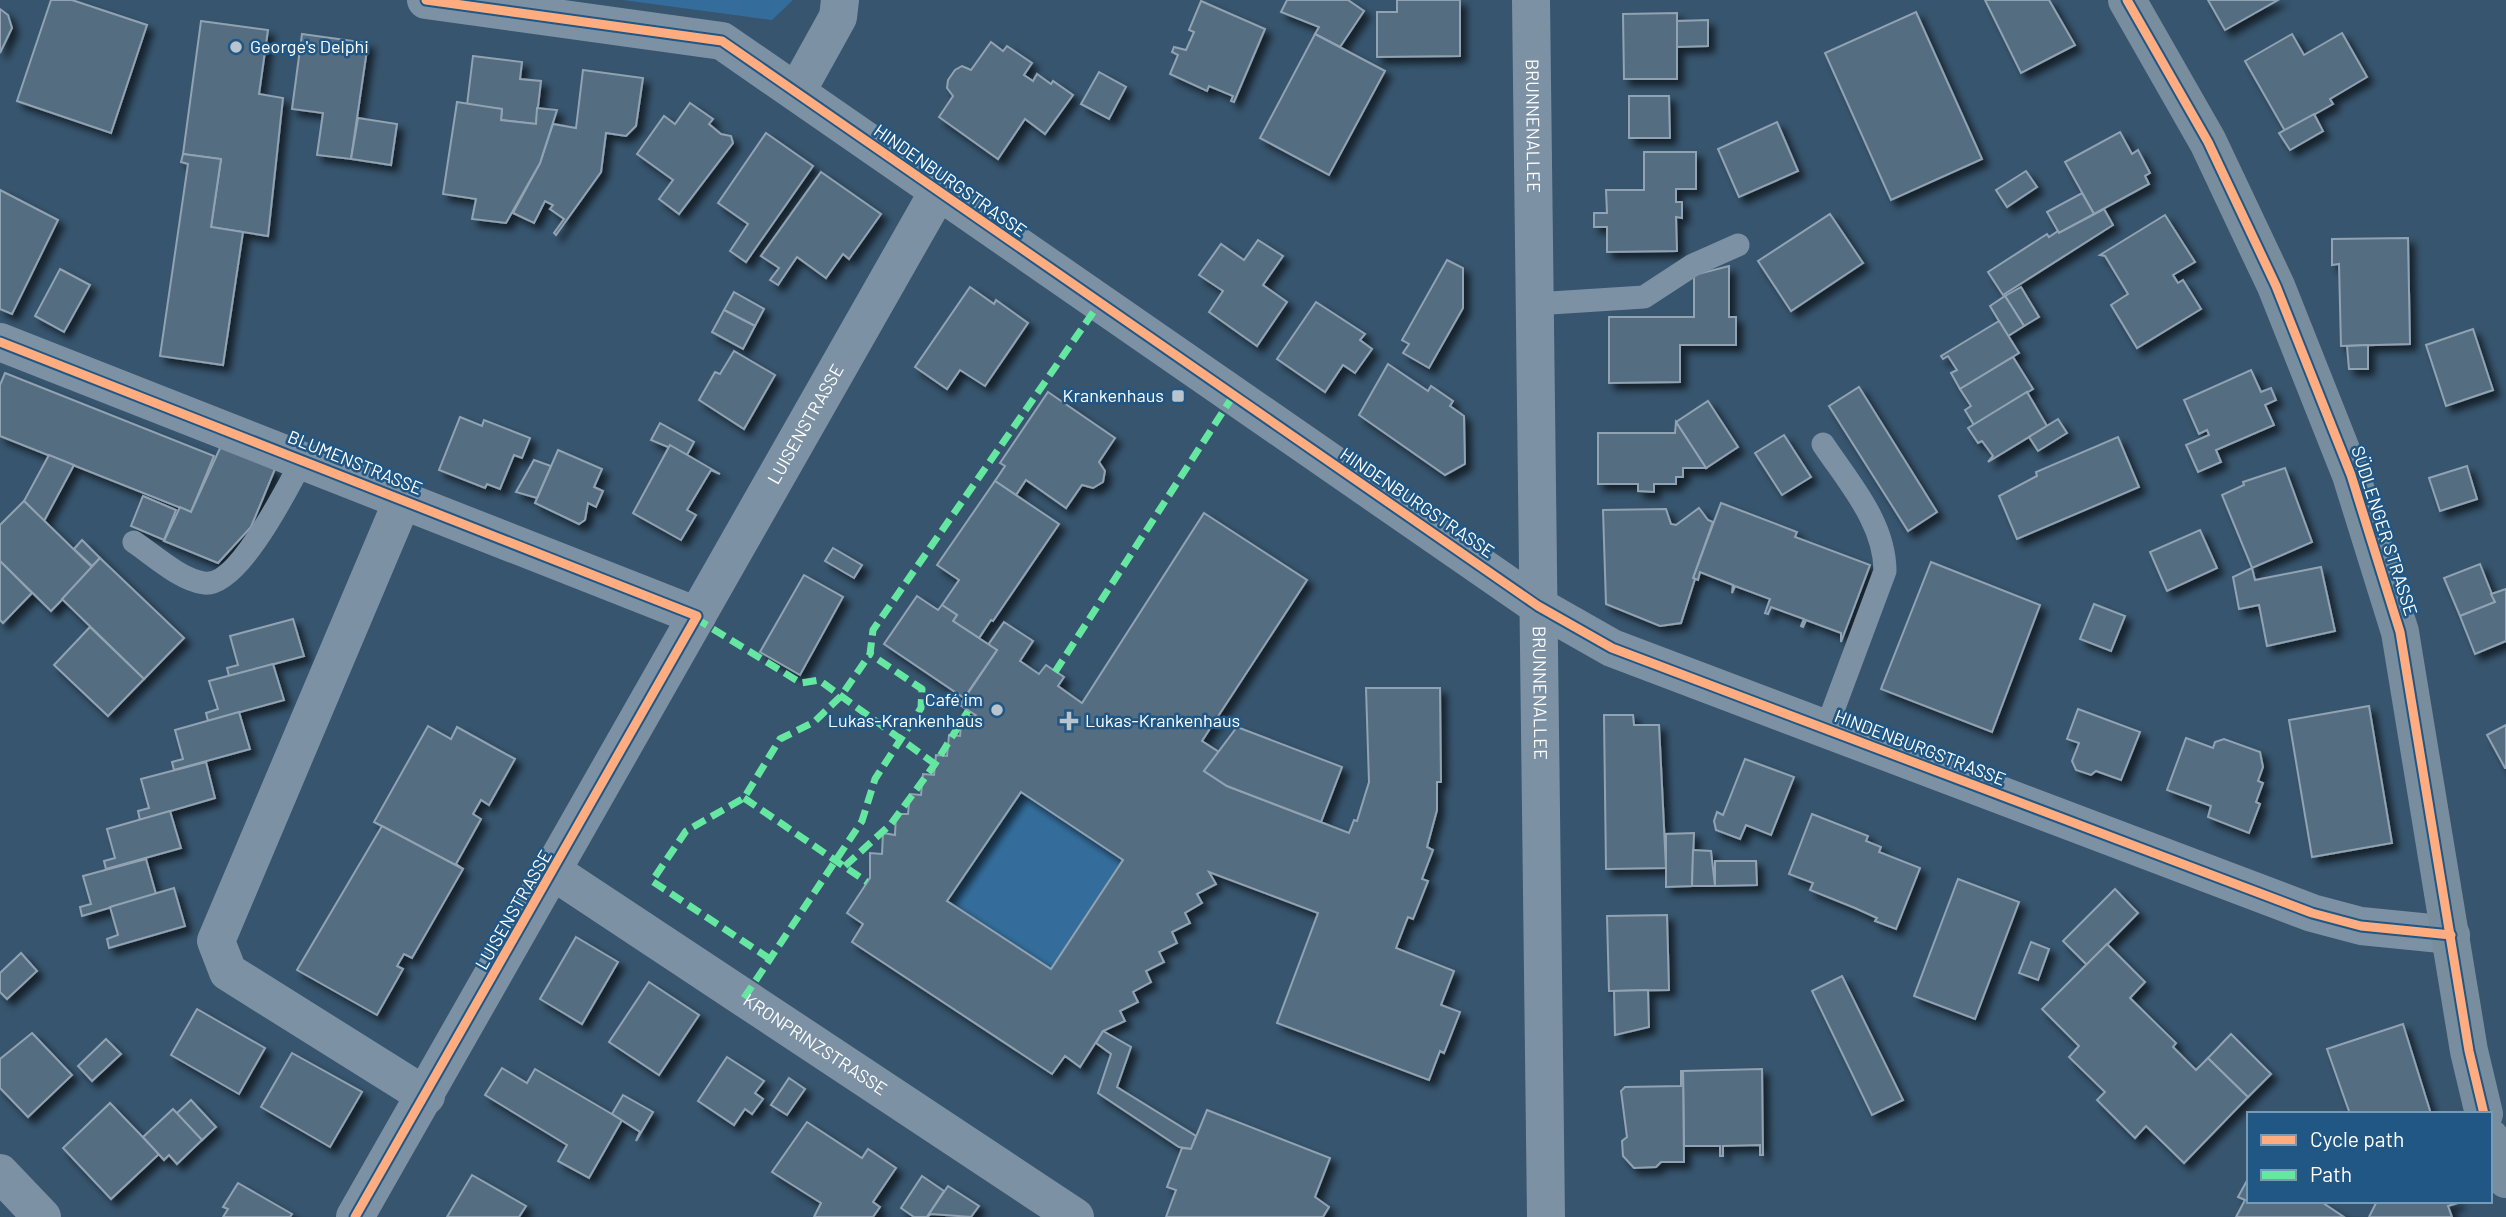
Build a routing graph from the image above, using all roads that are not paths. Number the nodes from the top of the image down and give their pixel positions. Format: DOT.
graph roads {
  1 [pos="426,0"];
  2 [pos="840,0"];
  3 [pos="1531,0"];
  4 [pos="2127,0"];
  5 [pos="797,91"];
  6 [pos="938,192"];
  7 [pos="1738,245"];
  8 [pos="1535,304"];
  9 [pos="0,342"];
  10 [pos="1823,444"];
  11 [pos="303,459"];
  12 [pos="403,499"];
  13 [pos="134,542"];
  14 [pos="1538,606"];
  15 [pos="697,616"];
  16 [pos="1826,729"];
  17 [pos="554,872"];
  18 [pos="2451,934"];
  19 [pos="426,1096"];
  20 [pos="2484,1112"];
  21 [pos="2492,1143"];
  22 [pos="0,1173"];
  23 [pos="2506,1179"];
  24 [pos="42,1217"];
  25 [pos="355,1217"];
  26 [pos="1075,1217"];
  27 [pos="1546,1217"];
  1 -- 5 [label="street, HINDENBURGSTRASSE"];
  2 -- 5 [label="street"];
  3 -- 8 [label="street, BRUNNENALLEE"];
  4 -- 18 [label="main road, SÜDLENGER STRASSE"];
  5 -- 6 [label="street, HINDENBURGSTRASSE"];
  6 -- 14 [label="street, HINDENBURGSTRASSE"];
  6 -- 15 [label="street, LUISENSTRASSE"];
  7 -- 8 [label="lane"];
  8 -- 14 [label="street, BRUNNENALLEE"];
  9 -- 11 [label="street, BLUMENSTRASSE"];
  10 -- 16 [label="lane"];
  11 -- 12 [label="street, BLUMENSTRASSE"];
  11 -- 13 [label="lane"];
  12 -- 15 [label="street, BLUMENSTRASSE"];
  12 -- 19 [label="street"];
  14 -- 16 [label="street, HINDENBURGSTRASSE"];
  14 -- 27 [label="street, BRUNNENALLEE"];
  15 -- 17 [label="street, LUISENSTRASSE"];
  16 -- 18 [label="street, HINDENBURGSTRASSE"];
  17 -- 19 [label="street, LUISENSTRASSE"];
  17 -- 26 [label="street, KRONPRINZSTRASSE"];
  18 -- 20 [label="main road, SÜDLENGER STRASSE"];
  19 -- 25 [label="street, LUISENSTRASSE"];
  21 -- 23 [label="main road"];
  22 -- 24 [label="street"];
}
